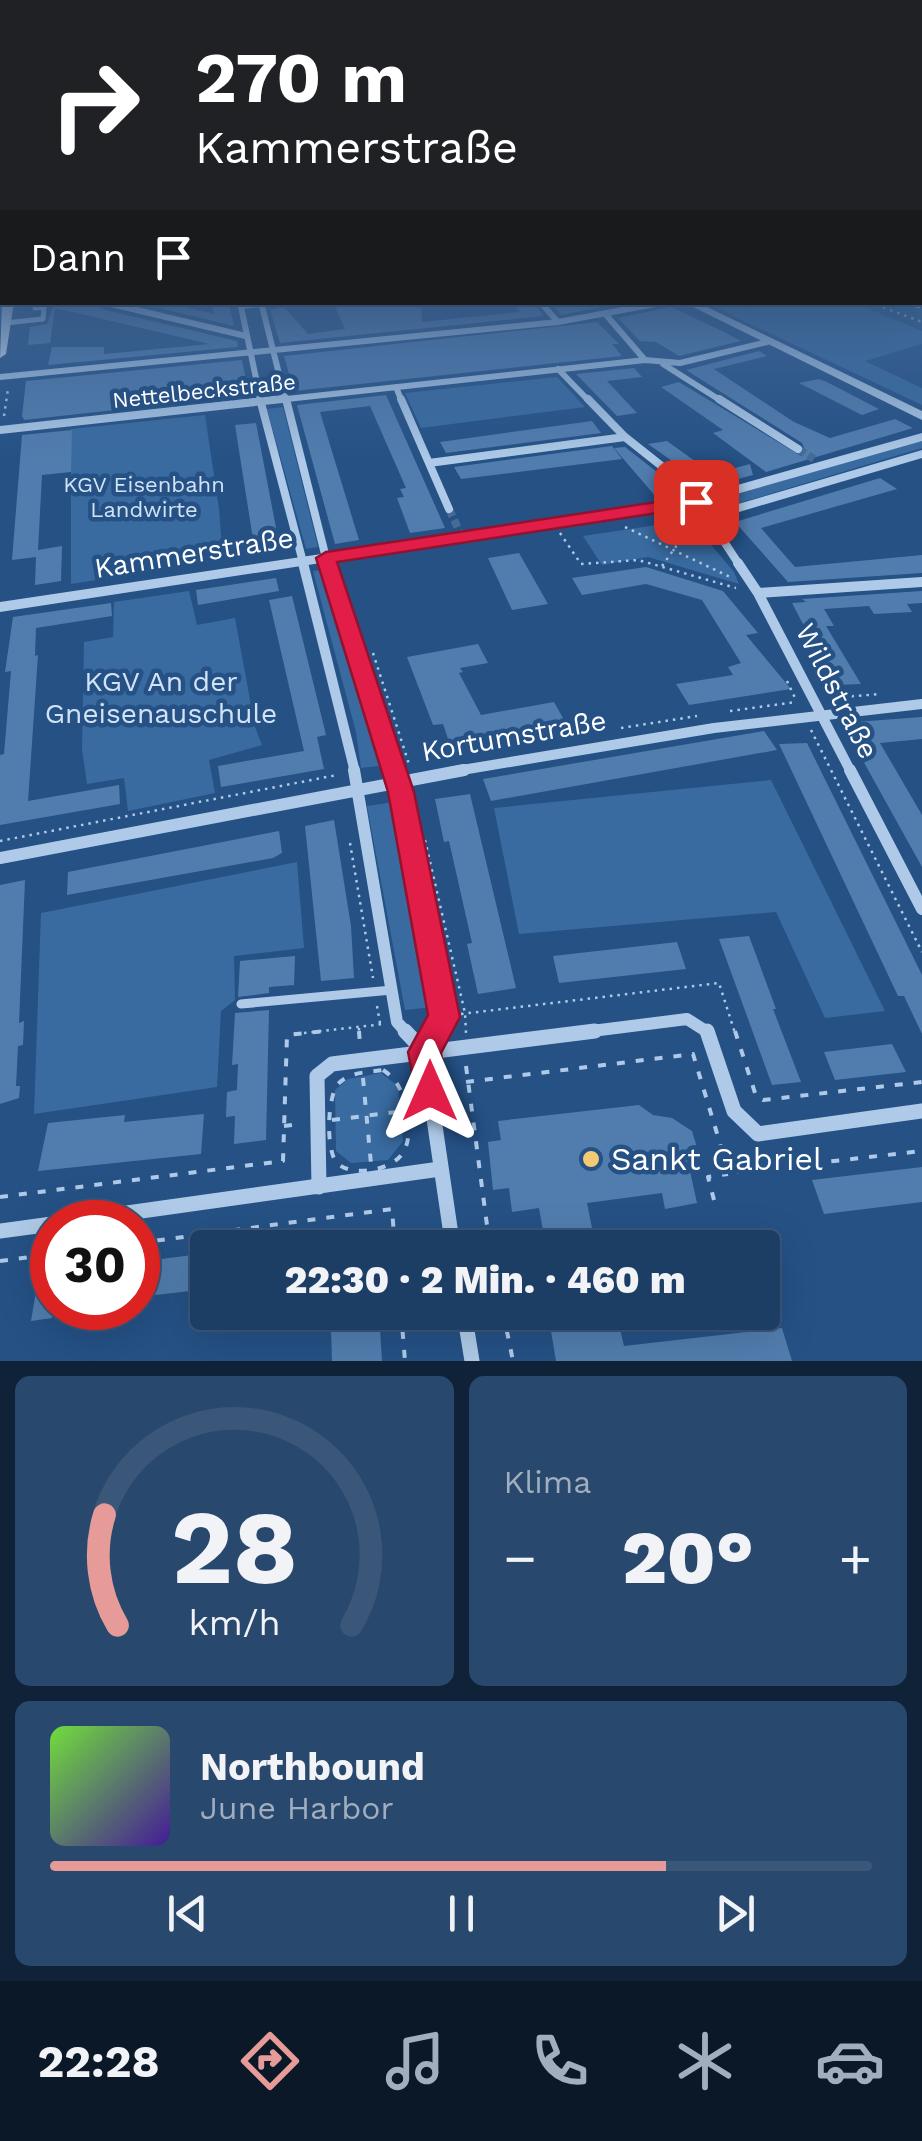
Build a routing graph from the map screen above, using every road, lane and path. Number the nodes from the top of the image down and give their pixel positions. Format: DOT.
graph roads {
  1 [pos="240,335"];
  2 [pos="268,335"];
  3 [pos="430,335"];
  4 [pos="622,335"];
  5 [pos="751,335"];
  6 [pos="246,336"];
  7 [pos="766,342"];
  8 [pos="272,350"];
  9 [pos="249,352"];
  10 [pos="645,360"];
  11 [pos="658,361"];
  12 [pos="558,368"];
  13 [pos="0,378"];
  14 [pos="396,387"];
  15 [pos="285,400"];
  16 [pos="260,402"];
  17 [pos="922,416"];
  18 [pos="0,430"];
  19 [pos="625,437"];
  20 [pos="922,437"];
  21 [pos="798,450"];
  22 [pos="922,454"];
  23 [pos="429,463"];
  24 [pos="701,508"];
  25 [pos="449,509"];
  26 [pos="620,523"];
  27 [pos="560,532"];
  28 [pos="326,558"];
  29 [pos="305,561"];
  30 [pos="740,582"];
  31 [pos="922,582"];
  32 [pos="743,590"];
  33 [pos="758,593"];
  34 [pos="0,607"];
  35 [pos="922,704"];
  36 [pos="820,712"];
  37 [pos="337,762"];
  38 [pos="398,781"];
  39 [pos="355,788"];
  40 [pos="341,791"];
  41 [pos="350,841"];
  42 [pos="0,858"];
  43 [pos="922,909"];
  44 [pos="392,990"];
  45 [pos="375,992"];
  46 [pos="241,1004"];
  47 [pos="444,1017"];
  48 [pos="397,1022"];
  49 [pos="380,1024"];
  50 [pos="358,1027"];
  51 [pos="424,1052"];
  52 [pos="362,1066"];
  53 [pos="466,1082"];
  54 [pos="922,1082"];
  55 [pos="405,1111"];
  56 [pos="922,1111"];
  57 [pos="367,1116"];
  58 [pos="324,1121"];
  59 [pos="284,1126"];
  60 [pos="922,1150"];
  61 [pos="440,1170"];
  62 [pos="371,1174"];
  63 [pos="729,1174"];
  64 [pos="319,1187"];
  65 [pos="0,1197"];
  66 [pos="714,1200"];
  67 [pos="160,1209"];
  68 [pos="374,1211"];
  69 [pos="30,1227"];
  70 [pos="394,1230"];
  71 [pos="450,1230"];
  72 [pos="0,1231"];
  73 [pos="160,1239"];
  74 [pos="30,1257"];
  75 [pos="0,1261"];
  76 [pos="402,1330"];
  77 [pos="467,1330"];
  78 [pos="507,1330"];
  79 [pos="405,1361"];
  80 [pos="472,1361"];
  81 [pos="513,1361"];
  1 -- 6 [label="street"];
  2 -- 8 [label="street"];
  3 -- 8 [label="street"];
  4 -- 10 [label="street"];
  5 -- 7 [label="street"];
  6 -- 9 [label="street"];
  7 -- 11 [label="street, Nettelbeckstraße"];
  7 -- 17 [label="street"];
  8 -- 9 [label="street"];
  8 -- 15 [label="street"];
  9 -- 13 [label="street"];
  9 -- 16 [label="street"];
  10 -- 11 [label="street, Nettelbeckstraße"];
  10 -- 12 [label="street, Nettelbeckstraße"];
  11 -- 21 [label="street"];
  12 -- 14 [label="street, Nettelbeckstraße"];
  12 -- 19 [label="street, Wildstraße"];
  14 -- 15 [label="street, Nettelbeckstraße"];
  14 -- 23 [label="street"];
  15 -- 16 [label="street, Nettelbeckstraße"];
  15 -- 28 [label="street"];
  16 -- 18 [label="street, Nettelbeckstraße"];
  16 -- 29 [label="street"];
  19 -- 23 [label="street"];
  19 -- 24 [label="street, Wildstraße"];
  20 -- 24 [label="street, Kammerstraße"];
  22 -- 24 [label="street, Kammerstraße"];
  23 -- 25 [label="street"];
  24 -- 28 [label="street, Kammerstraße"];
  24 -- 33 [label="street, Wildstraße"];
  26 -- 30 [label="path"];
  27 -- 32 [label="path"];
  28 -- 29 [label="street, Kammerstraße"];
  28 -- 38 [label="street"];
  29 -- 34 [label="street, Kammerstraße"];
  29 -- 39 [label="street"];
  31 -- 33 [label="street"];
  33 -- 36 [label="street, Wildstraße"];
  35 -- 36 [label="street, Kortumstraße"];
  36 -- 38 [label="street, Kortumstraße"];
  36 -- 43 [label="street, Wildstraße"];
  37 -- 40 [label="path"];
  38 -- 39 [label="street, Kortumstraße"];
  38 -- 47 [label="street"];
  39 -- 40 [label="street, Kortumstraße"];
  39 -- 44 [label="street"];
  40 -- 42 [label="street, Kortumstraße"];
  41 -- 45 [label="path"];
  44 -- 45 [label="lane"];
  44 -- 48 [label="street"];
  45 -- 46 [label="lane"];
  45 -- 49 [label="path"];
  47 -- 51 [label="street"];
  47 -- 54 [label="path"];
  48 -- 49 [label="path"];
  48 -- 51 [label="street"];
  49 -- 50 [label="path"];
  50 -- 52 [label="path"];
  50 -- 59 [label="path"];
  51 -- 52 [label="street"];
  51 -- 56 [label="street"];
  51 -- 61 [label="street"];
  52 -- 55 [label="path"];
  52 -- 57 [label="path"];
  52 -- 58 [label="path"];
  52 -- 58 [label="street"];
  53 -- 63 [label="path"];
  55 -- 57 [label="path"];
  55 -- 62 [label="path"];
  57 -- 58 [label="path"];
  57 -- 62 [label="path"];
  58 -- 59 [label="path"];
  58 -- 62 [label="path"];
  58 -- 64 [label="street"];
  59 -- 65 [label="path"];
  60 -- 63 [label="path"];
  61 -- 62 [label="street"];
  61 -- 71 [label="street"];
  62 -- 64 [label="street"];
  62 -- 68 [label="path"];
  63 -- 66 [label="path"];
  64 -- 67 [label="street"];
  68 -- 70 [label="path"];
  68 -- 73 [label="path"];
  69 -- 72 [label="street"];
  74 -- 75 [label="path"];
  76 -- 79 [label="path"];
  77 -- 80 [label="street"];
  78 -- 81 [label="path"];
}
